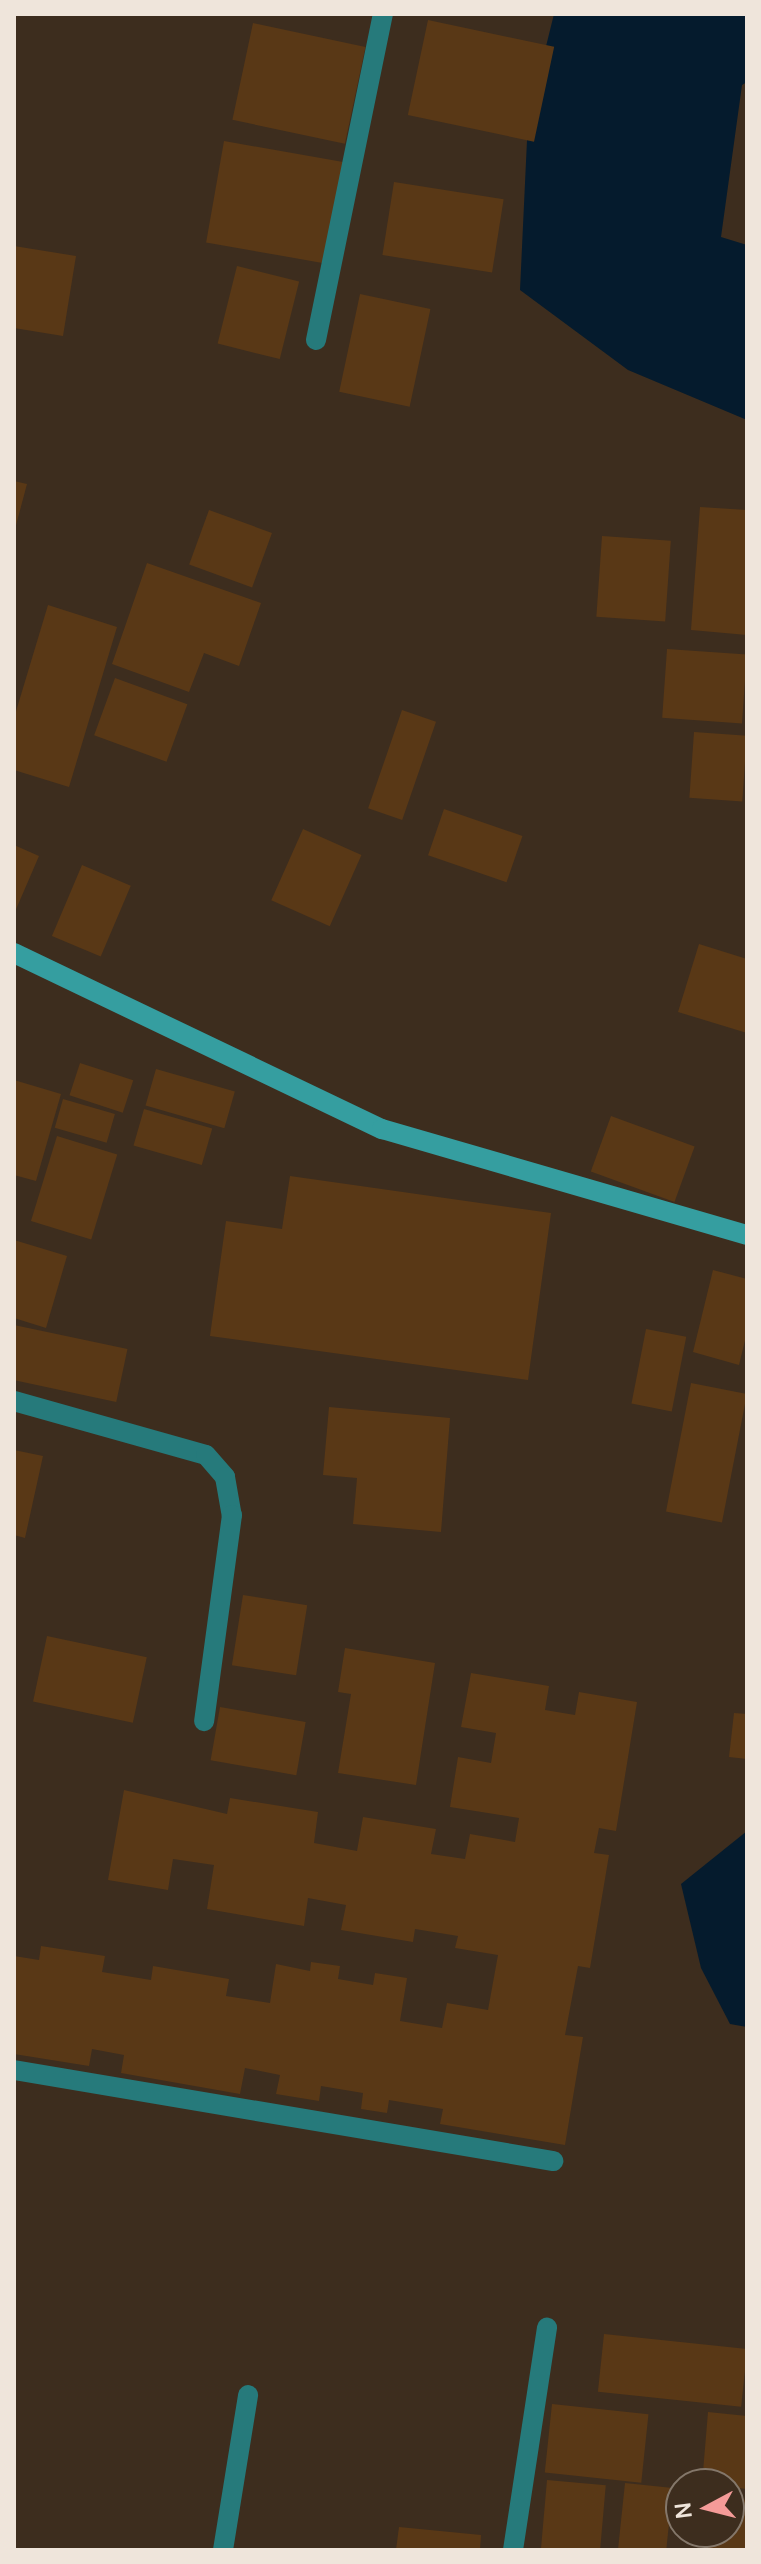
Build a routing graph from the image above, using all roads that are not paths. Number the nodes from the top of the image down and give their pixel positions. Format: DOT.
graph roads {
  1 [pos="383,14"];
  2 [pos="316,340"];
  3 [pos="14,953"];
  4 [pos="747,1235"];
  5 [pos="14,1401"];
  6 [pos="204,1721"];
  7 [pos="14,2070"];
  8 [pos="553,2161"];
  9 [pos="547,2328"];
  10 [pos="248,2395"];
  11 [pos="223,2550"];
  12 [pos="513,2550"];
  1 -- 2 [label="street"];
  3 -- 4 [label="street"];
  5 -- 6 [label="street"];
  7 -- 8 [label="street"];
  9 -- 12 [label="street"];
  10 -- 11 [label="street"];
}
